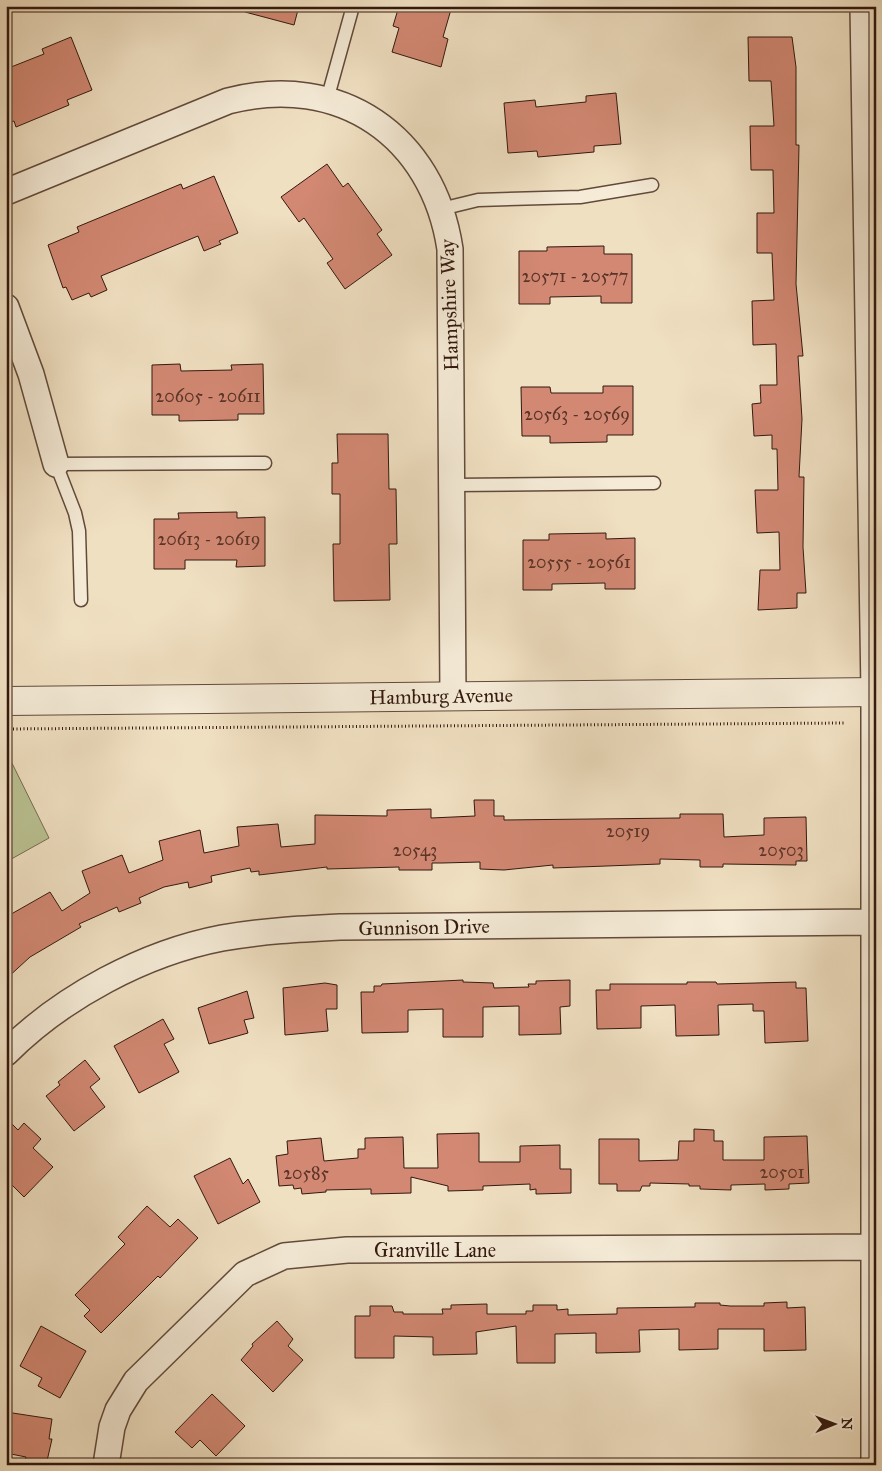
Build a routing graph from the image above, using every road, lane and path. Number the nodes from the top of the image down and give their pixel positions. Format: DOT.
graph roads {
  1 [pos="138,6"];
  2 [pos="353,6"];
  3 [pos="863,6"];
  4 [pos="142,9"];
  5 [pos="327,100"];
  6 [pos="652,185"];
  7 [pos="6,192"];
  8 [pos="441,209"];
  9 [pos="871,237"];
  10 [pos="6,308"];
  11 [pos="265,463"];
  12 [pos="56,464"];
  13 [pos="654,483"];
  14 [pos="452,485"];
  15 [pos="81,600"];
  16 [pos="875,692"];
  17 [pos="453,696"];
  18 [pos="6,701"];
  19 [pos="844,722"];
  20 [pos="6,729"];
  21 [pos="874,922"];
  22 [pos="6,1053"];
  23 [pos="874,1247"];
  24 [pos="106,1465"];
  25 [pos="874,1465"];
  1 -- 4 [label="path"];
  2 -- 5 [label="lane"];
  3 -- 9 [label="street"];
  5 -- 7 [label="street, Hampshire Way"];
  5 -- 8 [label="street, Hampshire Way"];
  6 -- 8 [label="lane"];
  8 -- 14 [label="street, Hampshire Way"];
  9 -- 16 [label="street"];
  10 -- 12 [label="street"];
  11 -- 12 [label="lane"];
  12 -- 15 [label="lane"];
  13 -- 14 [label="lane"];
  14 -- 17 [label="street, Hampshire Way"];
  16 -- 17 [label="street, Hamburg Avenue"];
  16 -- 21 [label="street"];
  17 -- 18 [label="street, Hamburg Avenue"];
  19 -- 20 [label="path"];
  21 -- 22 [label="street, Gunnison Drive"];
  21 -- 23 [label="street"];
  23 -- 24 [label="street, Granville Lane"];
  23 -- 25 [label="street"];
}
